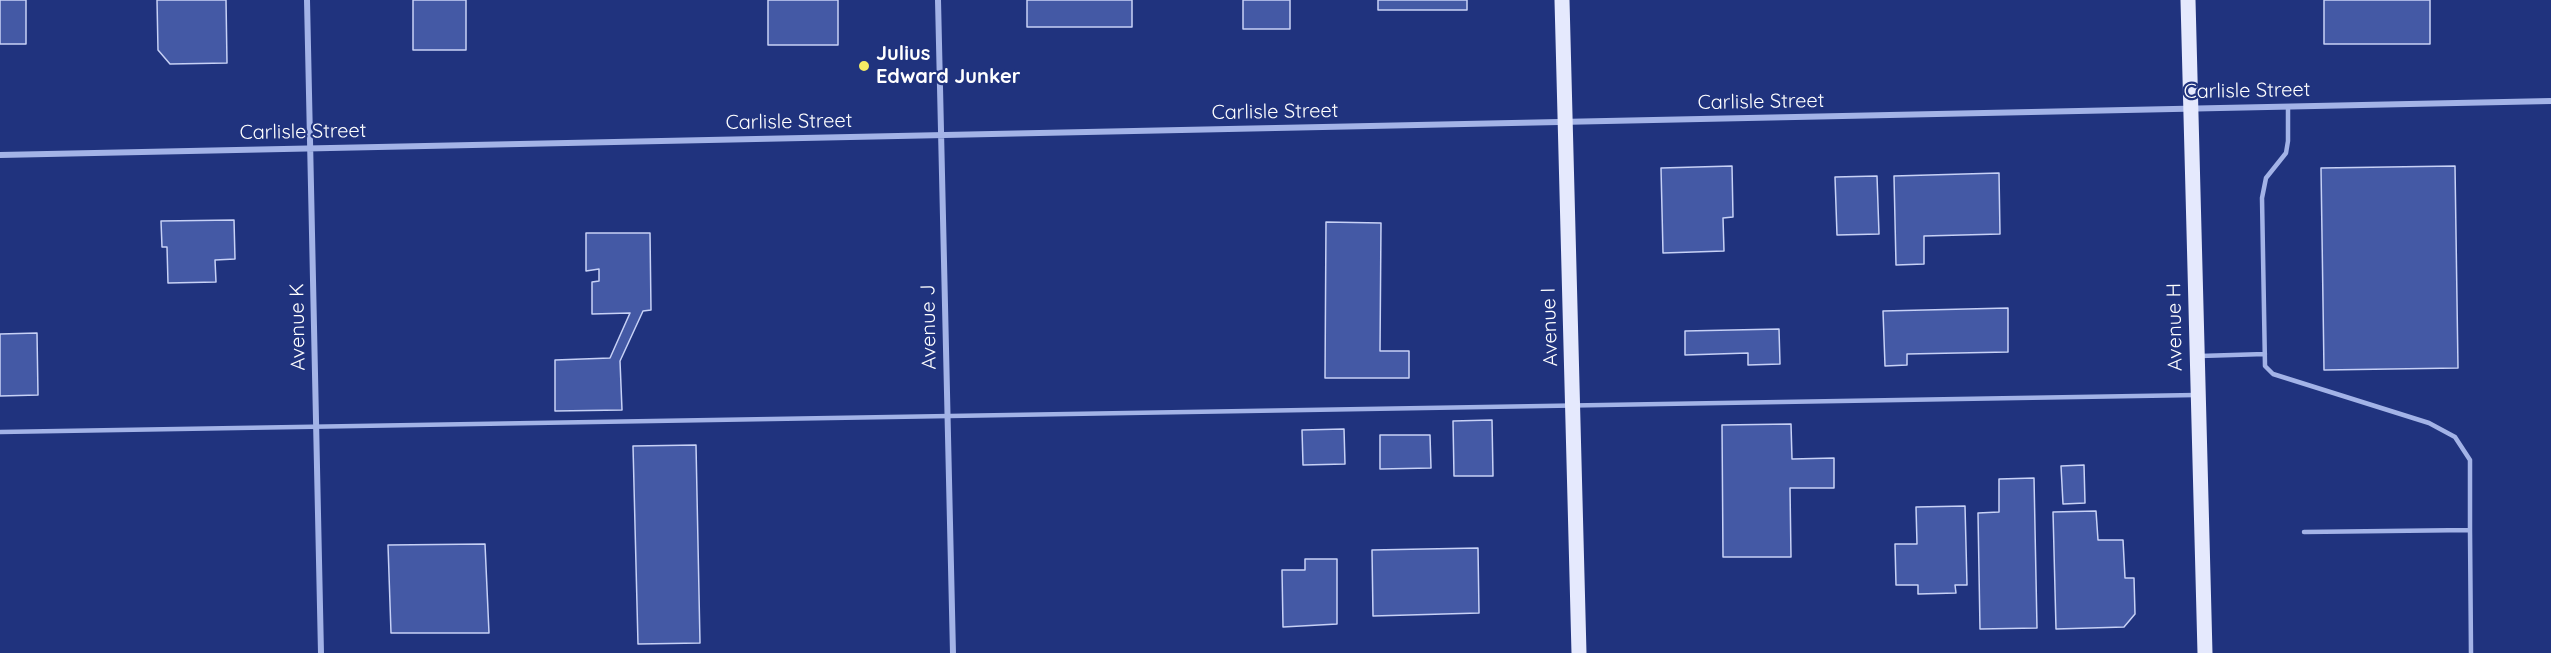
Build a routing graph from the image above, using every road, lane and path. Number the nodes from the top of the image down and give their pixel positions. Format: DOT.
graph roads {
  1 [pos="307,0"];
  2 [pos="938,0"];
  3 [pos="1562,0"];
  4 [pos="2188,0"];
  5 [pos="2551,101"];
  6 [pos="2288,107"];
  7 [pos="2191,109"];
  8 [pos="1565,122"];
  9 [pos="941,135"];
  10 [pos="310,149"];
  11 [pos="0,155"];
  12 [pos="2265,354"];
  13 [pos="2197,356"];
  14 [pos="2198,395"];
  15 [pos="1573,406"];
  16 [pos="948,416"];
  17 [pos="316,427"];
  18 [pos="0,432"];
  19 [pos="2470,530"];
  20 [pos="2304,532"];
  21 [pos="321,653"];
  22 [pos="953,653"];
  23 [pos="1580,653"];
  24 [pos="2205,653"];
  25 [pos="2471,653"];
  1 -- 10 [label="street, Avenue K"];
  2 -- 9 [label="street, Avenue J"];
  3 -- 8 [label="main road, Avenue I"];
  4 -- 7 [label="main road, Avenue H"];
  5 -- 6 [label="street, Carlisle Street"];
  6 -- 7 [label="street, Carlisle Street"];
  6 -- 12 [label="lane"];
  7 -- 8 [label="street, Carlisle Street"];
  7 -- 13 [label="main road, Avenue H"];
  8 -- 9 [label="street, Carlisle Street"];
  8 -- 15 [label="main road, Avenue I"];
  9 -- 10 [label="street, Carlisle Street"];
  9 -- 16 [label="street, Avenue J"];
  10 -- 11 [label="street, Carlisle Street"];
  10 -- 17 [label="street, Avenue K"];
  12 -- 13 [label="lane"];
  12 -- 19 [label="lane"];
  13 -- 14 [label="main road, Avenue H"];
  14 -- 15 [label="lane"];
  14 -- 24 [label="main road, Avenue H"];
  15 -- 16 [label="lane"];
  15 -- 23 [label="main road, Avenue I"];
  16 -- 17 [label="lane"];
  16 -- 22 [label="street, Avenue J"];
  17 -- 18 [label="lane"];
  17 -- 21 [label="street, Avenue K"];
  19 -- 20 [label="lane"];
  19 -- 25 [label="lane"];
}
